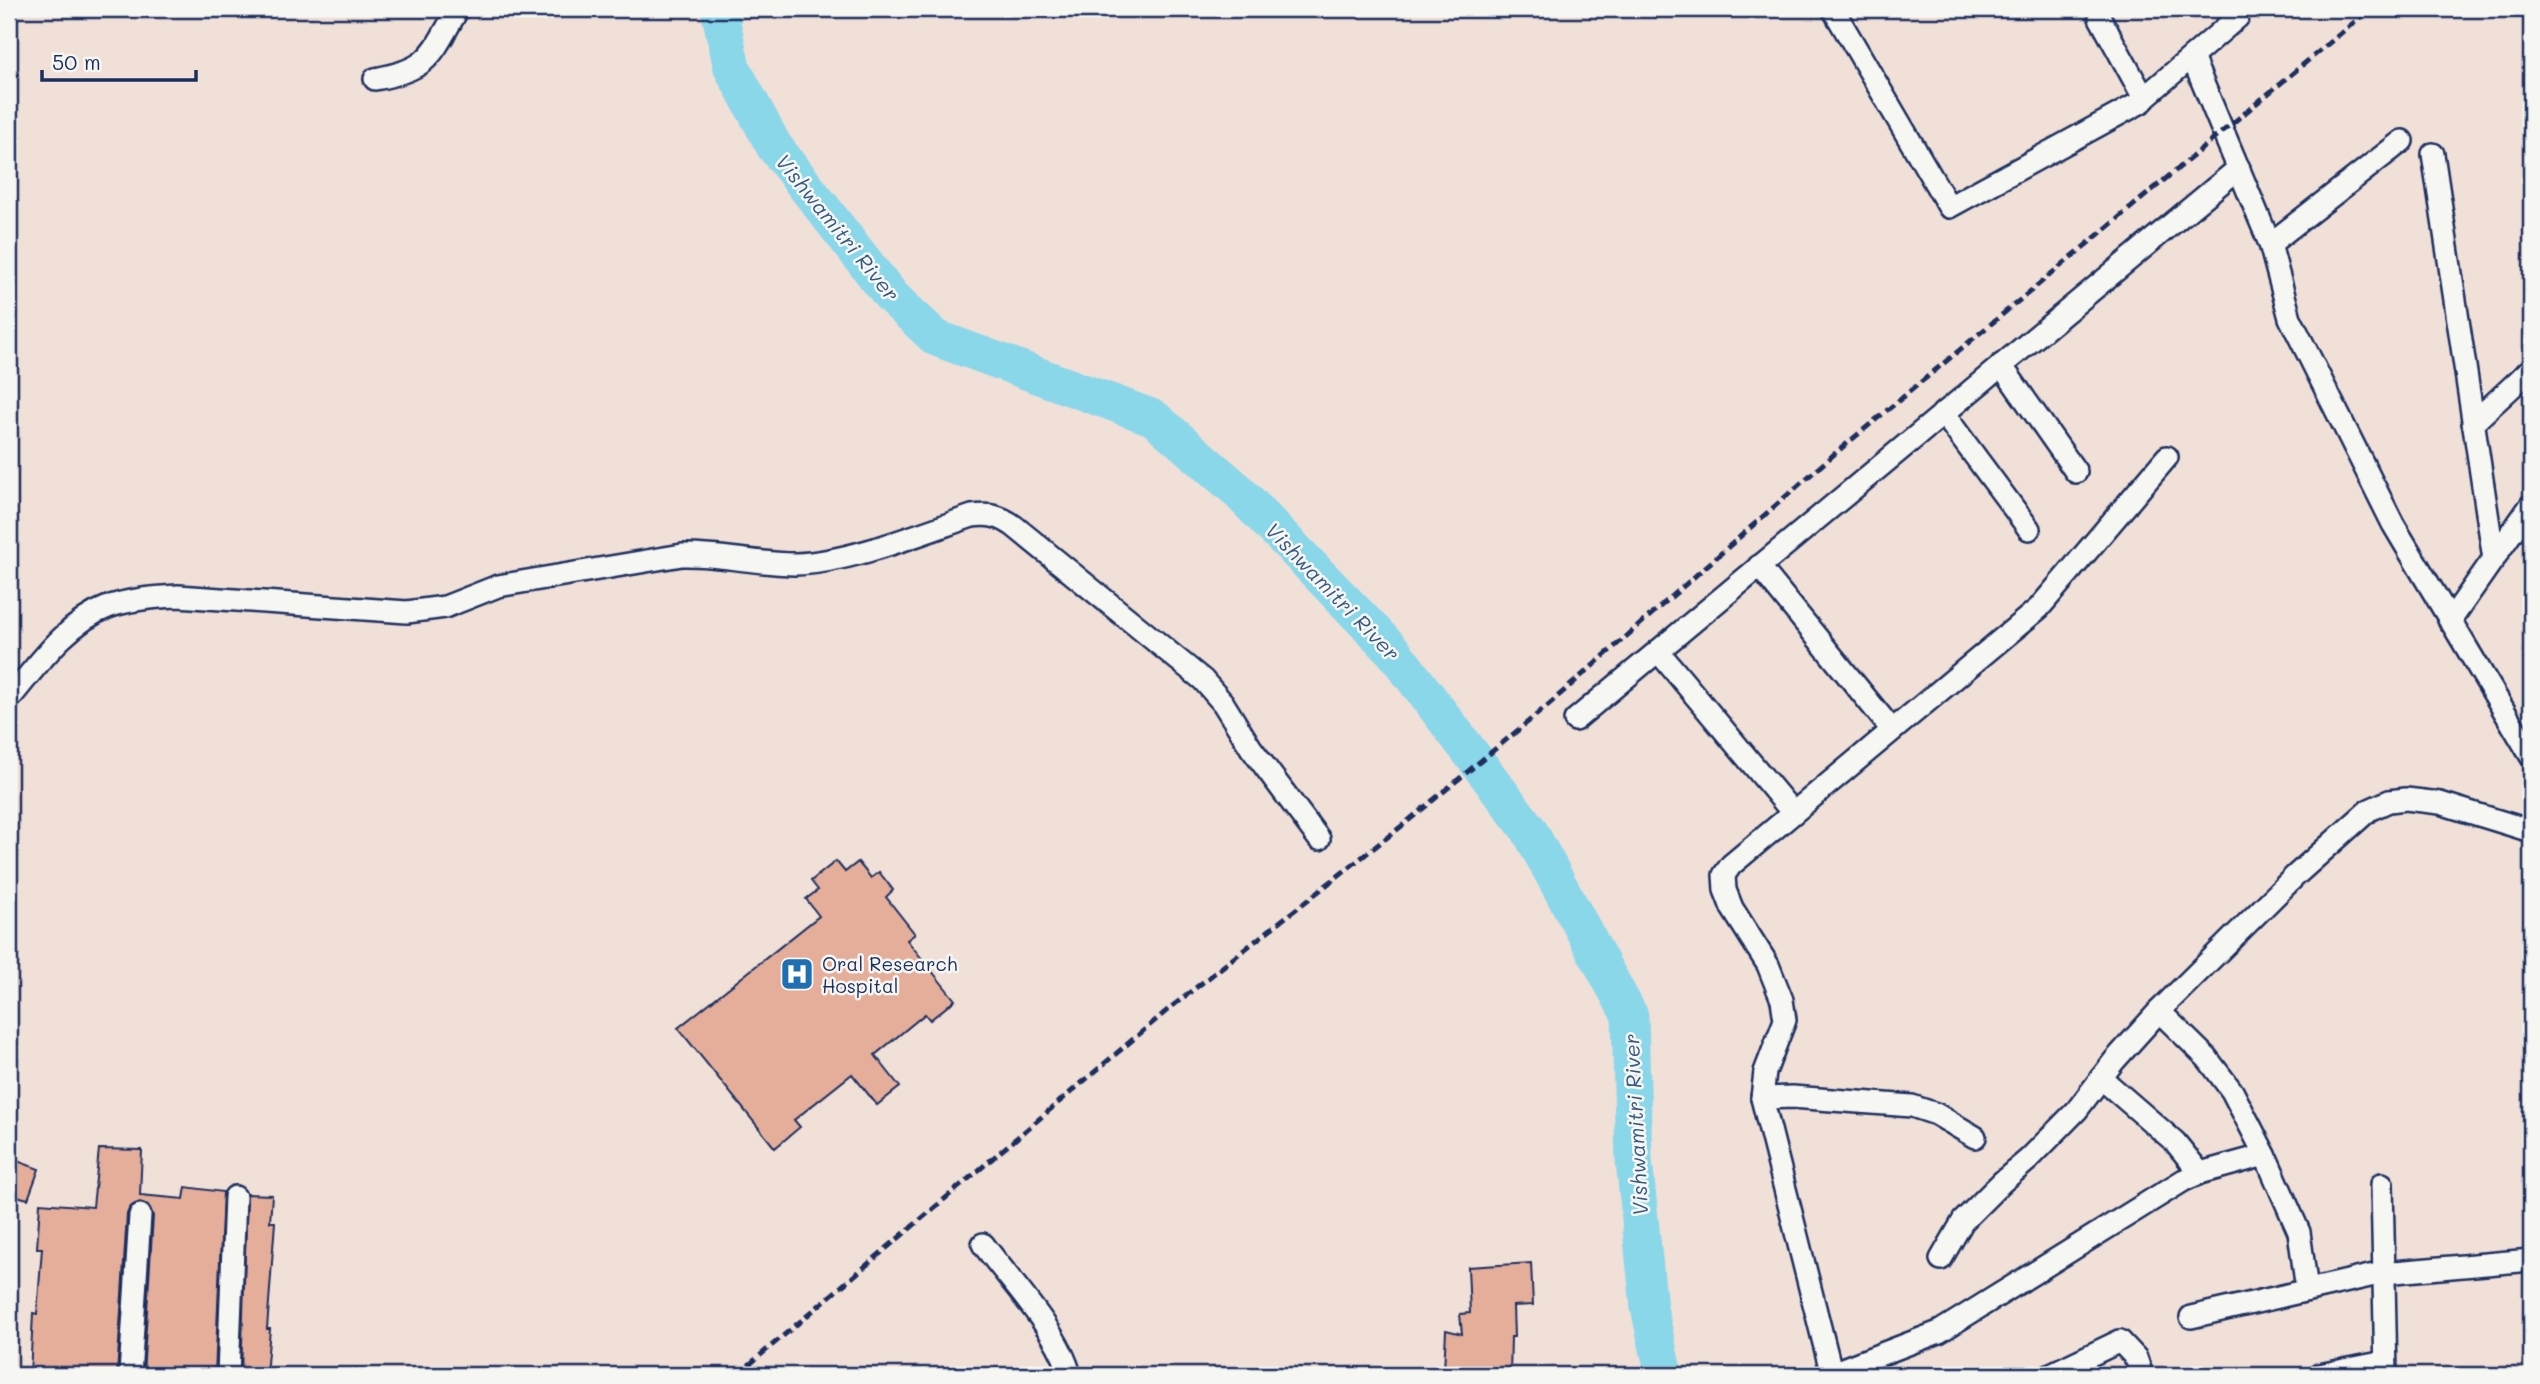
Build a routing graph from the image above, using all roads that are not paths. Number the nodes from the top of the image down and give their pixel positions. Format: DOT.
graph roads {
  1 [pos="458,9"];
  2 [pos="1833,9"];
  3 [pos="2240,9"];
  4 [pos="2100,18"];
  5 [pos="2192,57"];
  6 [pos="375,79"];
  7 [pos="2144,98"];
  8 [pos="2402,141"];
  9 [pos="2432,154"];
  10 [pos="2239,167"];
  11 [pos="2270,244"];
  12 [pos="2001,365"];
  13 [pos="2531,369"];
  14 [pos="1943,413"];
  15 [pos="2473,423"];
  16 [pos="2167,457"];
  17 [pos="2076,472"];
  18 [pos="2531,505"];
  19 [pos="2029,529"];
  20 [pos="2494,559"];
  21 [pos="1759,566"];
  22 [pos="2451,621"];
  23 [pos="1658,652"];
  24 [pos="9,699"];
  25 [pos="1575,720"];
  26 [pos="1892,730"];
  27 [pos="2531,756"];
  28 [pos="1793,813"];
  29 [pos="2531,831"];
  30 [pos="1319,839"];
  31 [pos="2159,1011"];
  32 [pos="2101,1079"];
  33 [pos="1762,1098"];
  34 [pos="1975,1137"];
  35 [pos="2265,1155"];
  36 [pos="2200,1173"];
  37 [pos="2382,1184"];
  38 [pos="235,1197"];
  39 [pos="140,1215"];
  40 [pos="983,1244"];
  41 [pos="1941,1259"];
  42 [pos="2531,1260"];
  43 [pos="2384,1273"];
  44 [pos="2307,1290"];
  45 [pos="2191,1317"];
  46 [pos="2385,1369"];
  47 [pos="1832,1374"];
  48 [pos="130,1375"];
  49 [pos="228,1375"];
  50 [pos="1070,1375"];
  51 [pos="2049,1375"];
  52 [pos="2141,1375"];
  53 [pos="2319,1375"];
  1 -- 6 [label="street"];
  2 -- 7 [label="street"];
  3 -- 5 [label="street"];
  4 -- 7 [label="street"];
  5 -- 7 [label="street"];
  5 -- 10 [label="street"];
  8 -- 11 [label="street"];
  9 -- 15 [label="street"];
  10 -- 11 [label="street"];
  10 -- 12 [label="street"];
  11 -- 22 [label="street"];
  12 -- 14 [label="street"];
  12 -- 17 [label="street"];
  13 -- 15 [label="street"];
  14 -- 19 [label="street"];
  14 -- 21 [label="street"];
  15 -- 20 [label="street"];
  16 -- 26 [label="street"];
  18 -- 20 [label="street"];
  20 -- 22 [label="street"];
  21 -- 23 [label="street"];
  21 -- 26 [label="street"];
  22 -- 27 [label="street"];
  23 -- 25 [label="street"];
  23 -- 28 [label="street"];
  24 -- 30 [label="street"];
  26 -- 28 [label="street"];
  28 -- 33 [label="street"];
  29 -- 31 [label="street"];
  31 -- 32 [label="street"];
  31 -- 35 [label="street"];
  32 -- 36 [label="street"];
  32 -- 41 [label="street"];
  33 -- 34 [label="street"];
  33 -- 47 [label="street"];
  35 -- 36 [label="street"];
  35 -- 44 [label="street"];
  36 -- 47 [label="street"];
  37 -- 43 [label="street"];
  38 -- 49 [label="street"];
  39 -- 48 [label="street"];
  40 -- 50 [label="street"];
  42 -- 43 [label="street"];
  43 -- 44 [label="street"];
  43 -- 46 [label="street"];
  44 -- 45 [label="street"];
  46 -- 53 [label="street"];
  51 -- 52 [label="street"];
}
